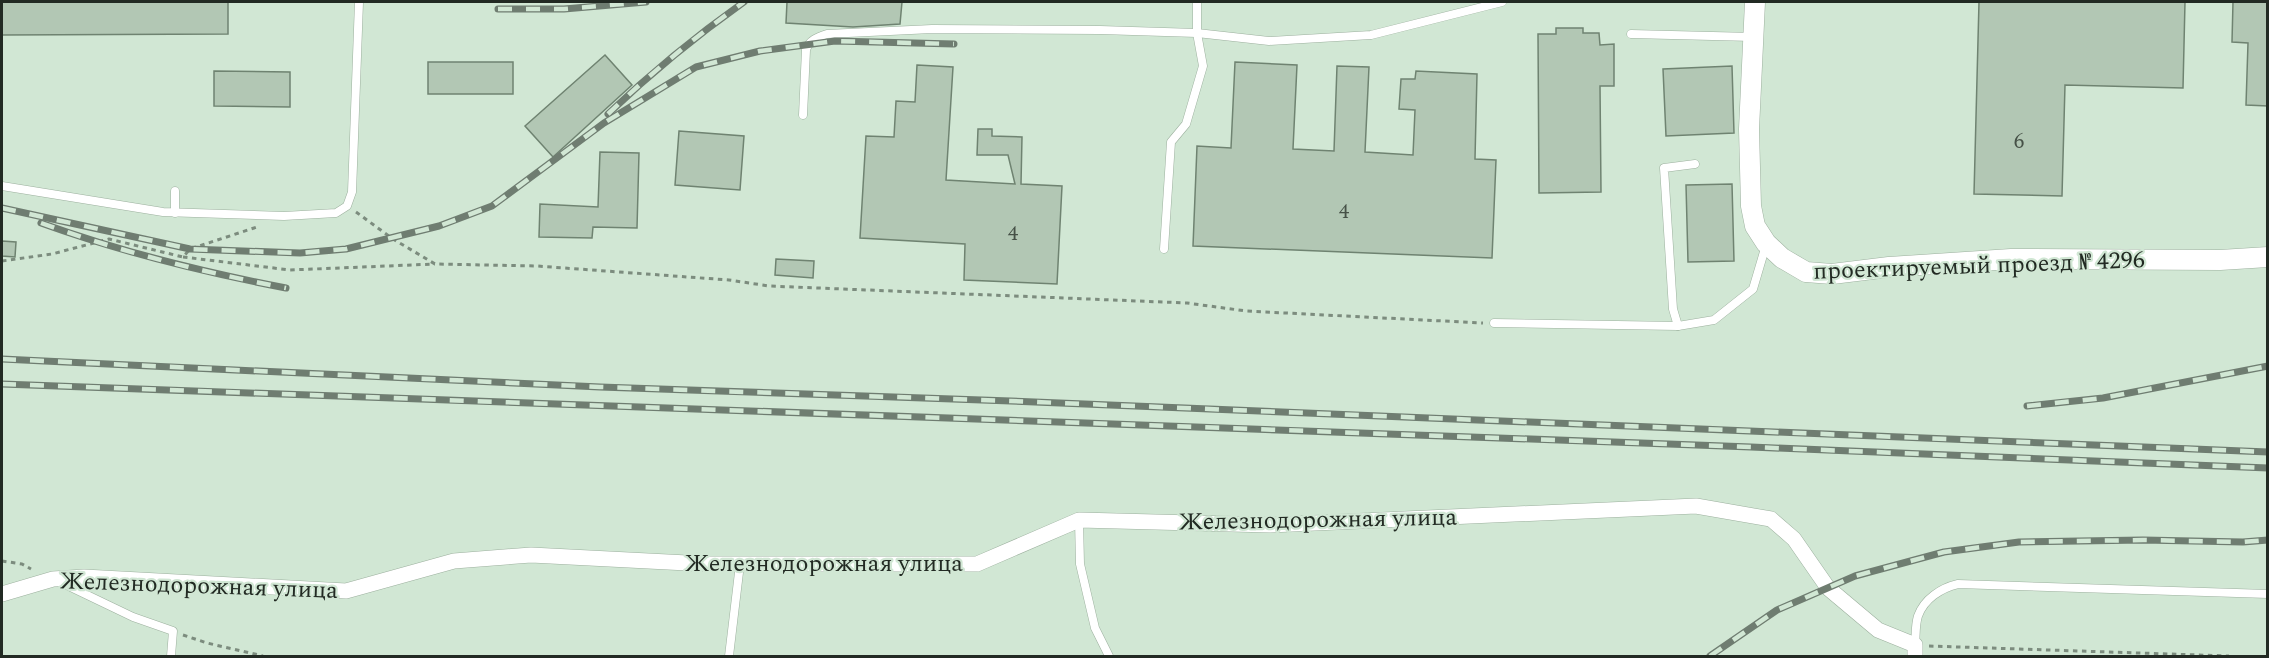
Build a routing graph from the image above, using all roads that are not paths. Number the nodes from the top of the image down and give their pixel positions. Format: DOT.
graph roads {
  1 [pos="359,2"];
  2 [pos="1197,2"];
  3 [pos="1502,2"];
  4 [pos="1755,2"];
  5 [pos="1197,33"];
  6 [pos="1631,33"];
  7 [pos="1754,37"];
  8 [pos="803,115"];
  9 [pos="1695,165"];
  10 [pos="2,186"];
  11 [pos="175,191"];
  12 [pos="175,213"];
  13 [pos="1766,243"];
  14 [pos="1164,249"];
  15 [pos="2268,257"];
  16 [pos="1494,323"];
  17 [pos="1678,326"];
  18 [pos="1079,520"];
  19 [pos="740,564"];
  20 [pos="53,579"];
  21 [pos="2,594"];
  22 [pos="2268,594"];
  23 [pos="1915,651"];
  24 [pos="171,657"];
  25 [pos="729,657"];
  26 [pos="1109,657"];
  1 -- 12 [label="lane"];
  2 -- 5 [label="lane"];
  3 -- 5 [label="lane"];
  4 -- 7 [label="street, проектируемый проезд № 4296"];
  5 -- 8 [label="lane"];
  5 -- 14 [label="lane"];
  6 -- 7 [label="lane"];
  7 -- 13 [label="street, проектируемый проезд № 4296"];
  9 -- 17 [label="lane"];
  10 -- 12 [label="lane"];
  11 -- 12 [label="lane"];
  13 -- 15 [label="street, проектируемый проезд № 4296"];
  13 -- 17 [label="lane"];
  16 -- 17 [label="lane"];
  18 -- 19 [label="street, Железнодорожная улица"];
  18 -- 23 [label="street, Железнодорожная улица"];
  18 -- 26 [label="lane"];
  19 -- 20 [label="street, Железнодорожная улица"];
  19 -- 25 [label="lane"];
  20 -- 21 [label="street, Железнодорожная улица"];
  20 -- 24 [label="lane"];
  22 -- 23 [label="lane"];
}
